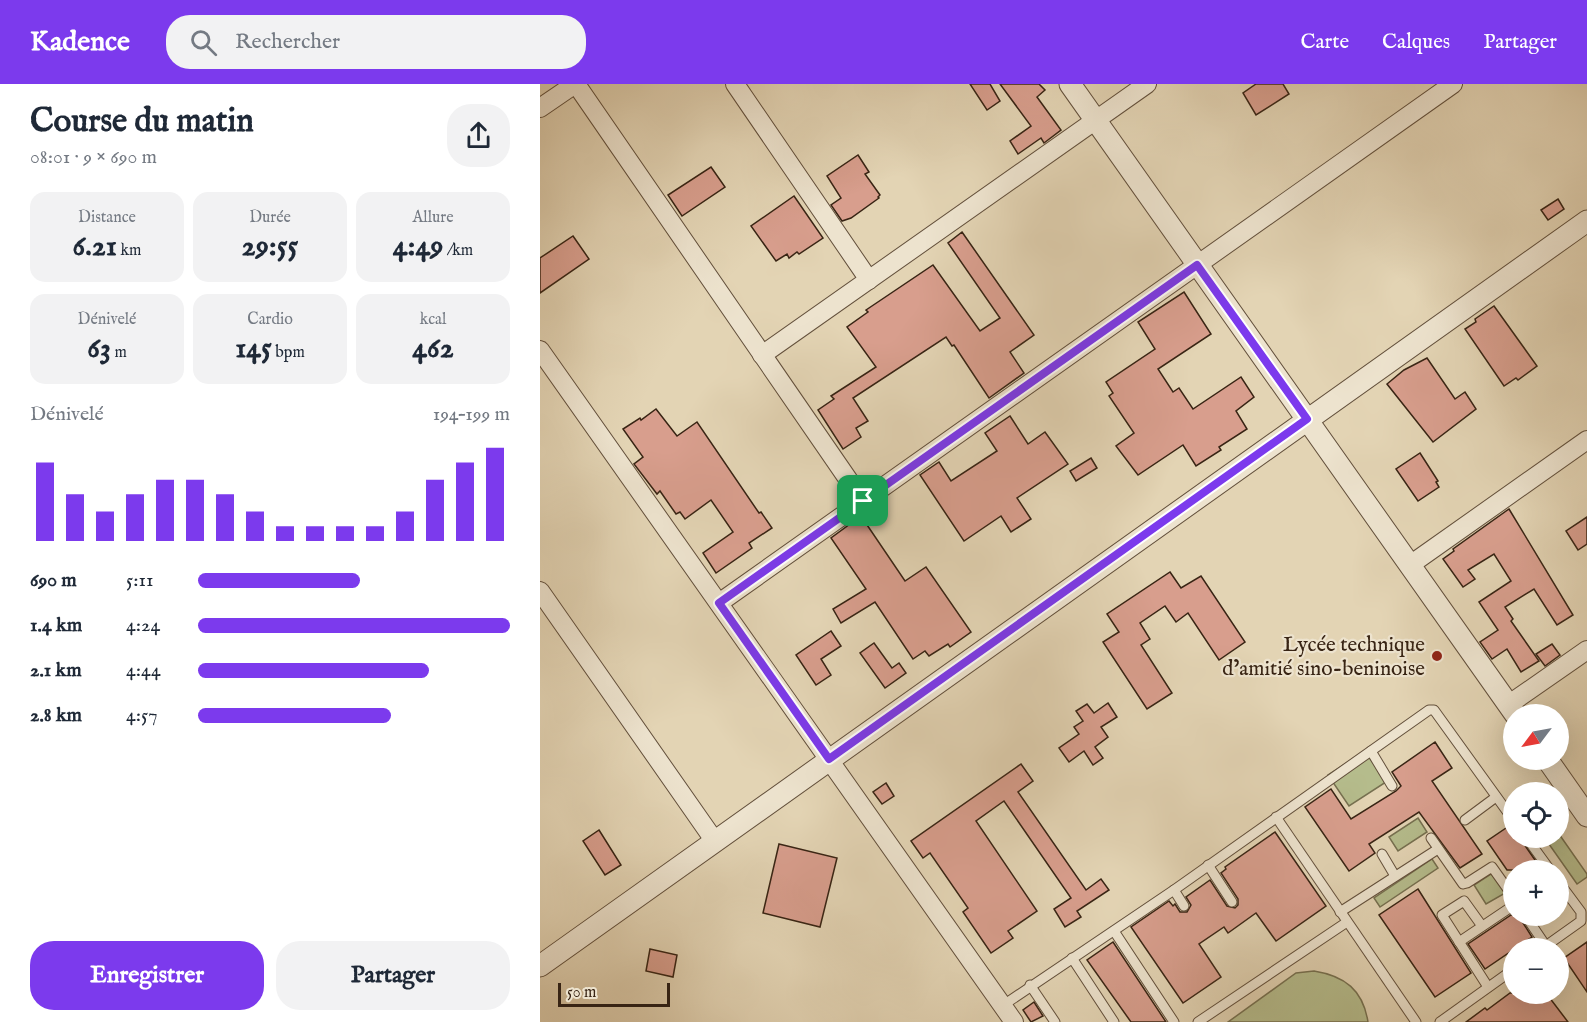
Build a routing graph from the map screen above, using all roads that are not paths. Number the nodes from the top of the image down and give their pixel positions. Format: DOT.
graph roads {
  1 [pos="575,84"];
  2 [pos="735,84"];
  3 [pos="1070,84"];
  4 [pos="1147,84"];
  5 [pos="1453,84"];
  6 [pos="540,108"];
  7 [pos="1095,120"];
  8 [pos="1587,221"];
  9 [pos="1197,265"];
  10 [pos="869,280"];
  11 [pos="540,350"];
  12 [pos="762,355"];
  13 [pos="1307,419"];
  14 [pos="1587,441"];
  15 [pos="863,501"];
  16 [pos="1410,565"];
  17 [pos="540,591"];
  18 [pos="719,603"];
  19 [pos="1587,650"];
  20 [pos="1508,704"];
  21 [pos="1518,704"];
  22 [pos="1371,751"];
  23 [pos="829,759"];
  24 [pos="1555,770"];
  25 [pos="1392,786"];
  26 [pos="1496,797"];
  27 [pos="1503,806"];
  28 [pos="1587,816"];
  29 [pos="1276,817"];
  30 [pos="1465,820"];
  31 [pos="1431,838"];
  32 [pos="714,840"];
  33 [pos="1438,849"];
  34 [pos="1382,854"];
  35 [pos="1208,865"];
  36 [pos="1395,876"];
  37 [pos="1503,882"];
  38 [pos="1174,890"];
  39 [pos="1569,896"];
  40 [pos="1232,902"];
  41 [pos="1184,906"];
  42 [pos="1340,912"];
  43 [pos="1503,912"];
  44 [pos="1347,922"];
  45 [pos="1482,926"];
  46 [pos="1114,931"];
  47 [pos="1557,938"];
  48 [pos="1459,942"];
  49 [pos="1072,958"];
  50 [pos="540,966"];
  51 [pos="1503,977"];
  52 [pos="1030,985"];
  53 [pos="1488,987"];
  54 [pos="1002,1006"];
  55 [pos="1014,1022"];
  56 [pos="1055,1022"];
  57 [pos="1114,1022"];
  58 [pos="1174,1022"];
  59 [pos="1198,1022"];
  60 [pos="1416,1022"];
  61 [pos="1440,1022"];
  1 -- 6 [label="street"];
  1 -- 12 [label="street"];
  2 -- 10 [label="street"];
  3 -- 7 [label="street"];
  4 -- 7 [label="street"];
  5 -- 9 [label="street"];
  7 -- 9 [label="street"];
  7 -- 10 [label="street"];
  8 -- 13 [label="street"];
  9 -- 13 [label="street"];
  9 -- 15 [label="street"];
  10 -- 12 [label="street"];
  11 -- 18 [label="street"];
  12 -- 15 [label="street"];
  13 -- 16 [label="street"];
  13 -- 23 [label="street"];
  14 -- 16 [label="street"];
  15 -- 18 [label="street"];
  16 -- 20 [label="street"];
  17 -- 32 [label="street"];
  18 -- 23 [label="street"];
  19 -- 21 [label="street"];
  22 -- 25 [label="lane"];
  22 -- 26 [label="lane"];
  22 -- 29 [label="lane"];
  23 -- 32 [label="street"];
  23 -- 54 [label="street"];
  24 -- 28 [label="street"];
  26 -- 27 [label="lane"];
  26 -- 30 [label="lane"];
  29 -- 35 [label="lane"];
  29 -- 42 [label="lane"];
  31 -- 33 [label="lane"];
  32 -- 50 [label="street"];
  33 -- 36 [label="lane"];
  33 -- 37 [label="lane"];
  34 -- 36 [label="lane"];
  35 -- 38 [label="lane"];
  35 -- 40 [label="lane"];
  36 -- 42 [label="lane"];
  38 -- 41 [label="lane"];
  38 -- 46 [label="lane"];
  39 -- 47 [label="lane"];
  42 -- 44 [label="lane"];
  43 -- 45 [label="lane"];
  44 -- 59 [label="lane"];
  44 -- 60 [label="lane"];
  45 -- 48 [label="lane"];
  45 -- 48 [label="lane"];
  46 -- 49 [label="lane"];
  46 -- 58 [label="lane"];
  48 -- 53 [label="lane"];
  49 -- 52 [label="lane"];
  49 -- 57 [label="lane"];
  51 -- 53 [label="lane"];
  52 -- 54 [label="lane"];
  52 -- 56 [label="lane"];
  53 -- 61 [label="lane"];
  54 -- 55 [label="street"];
}
